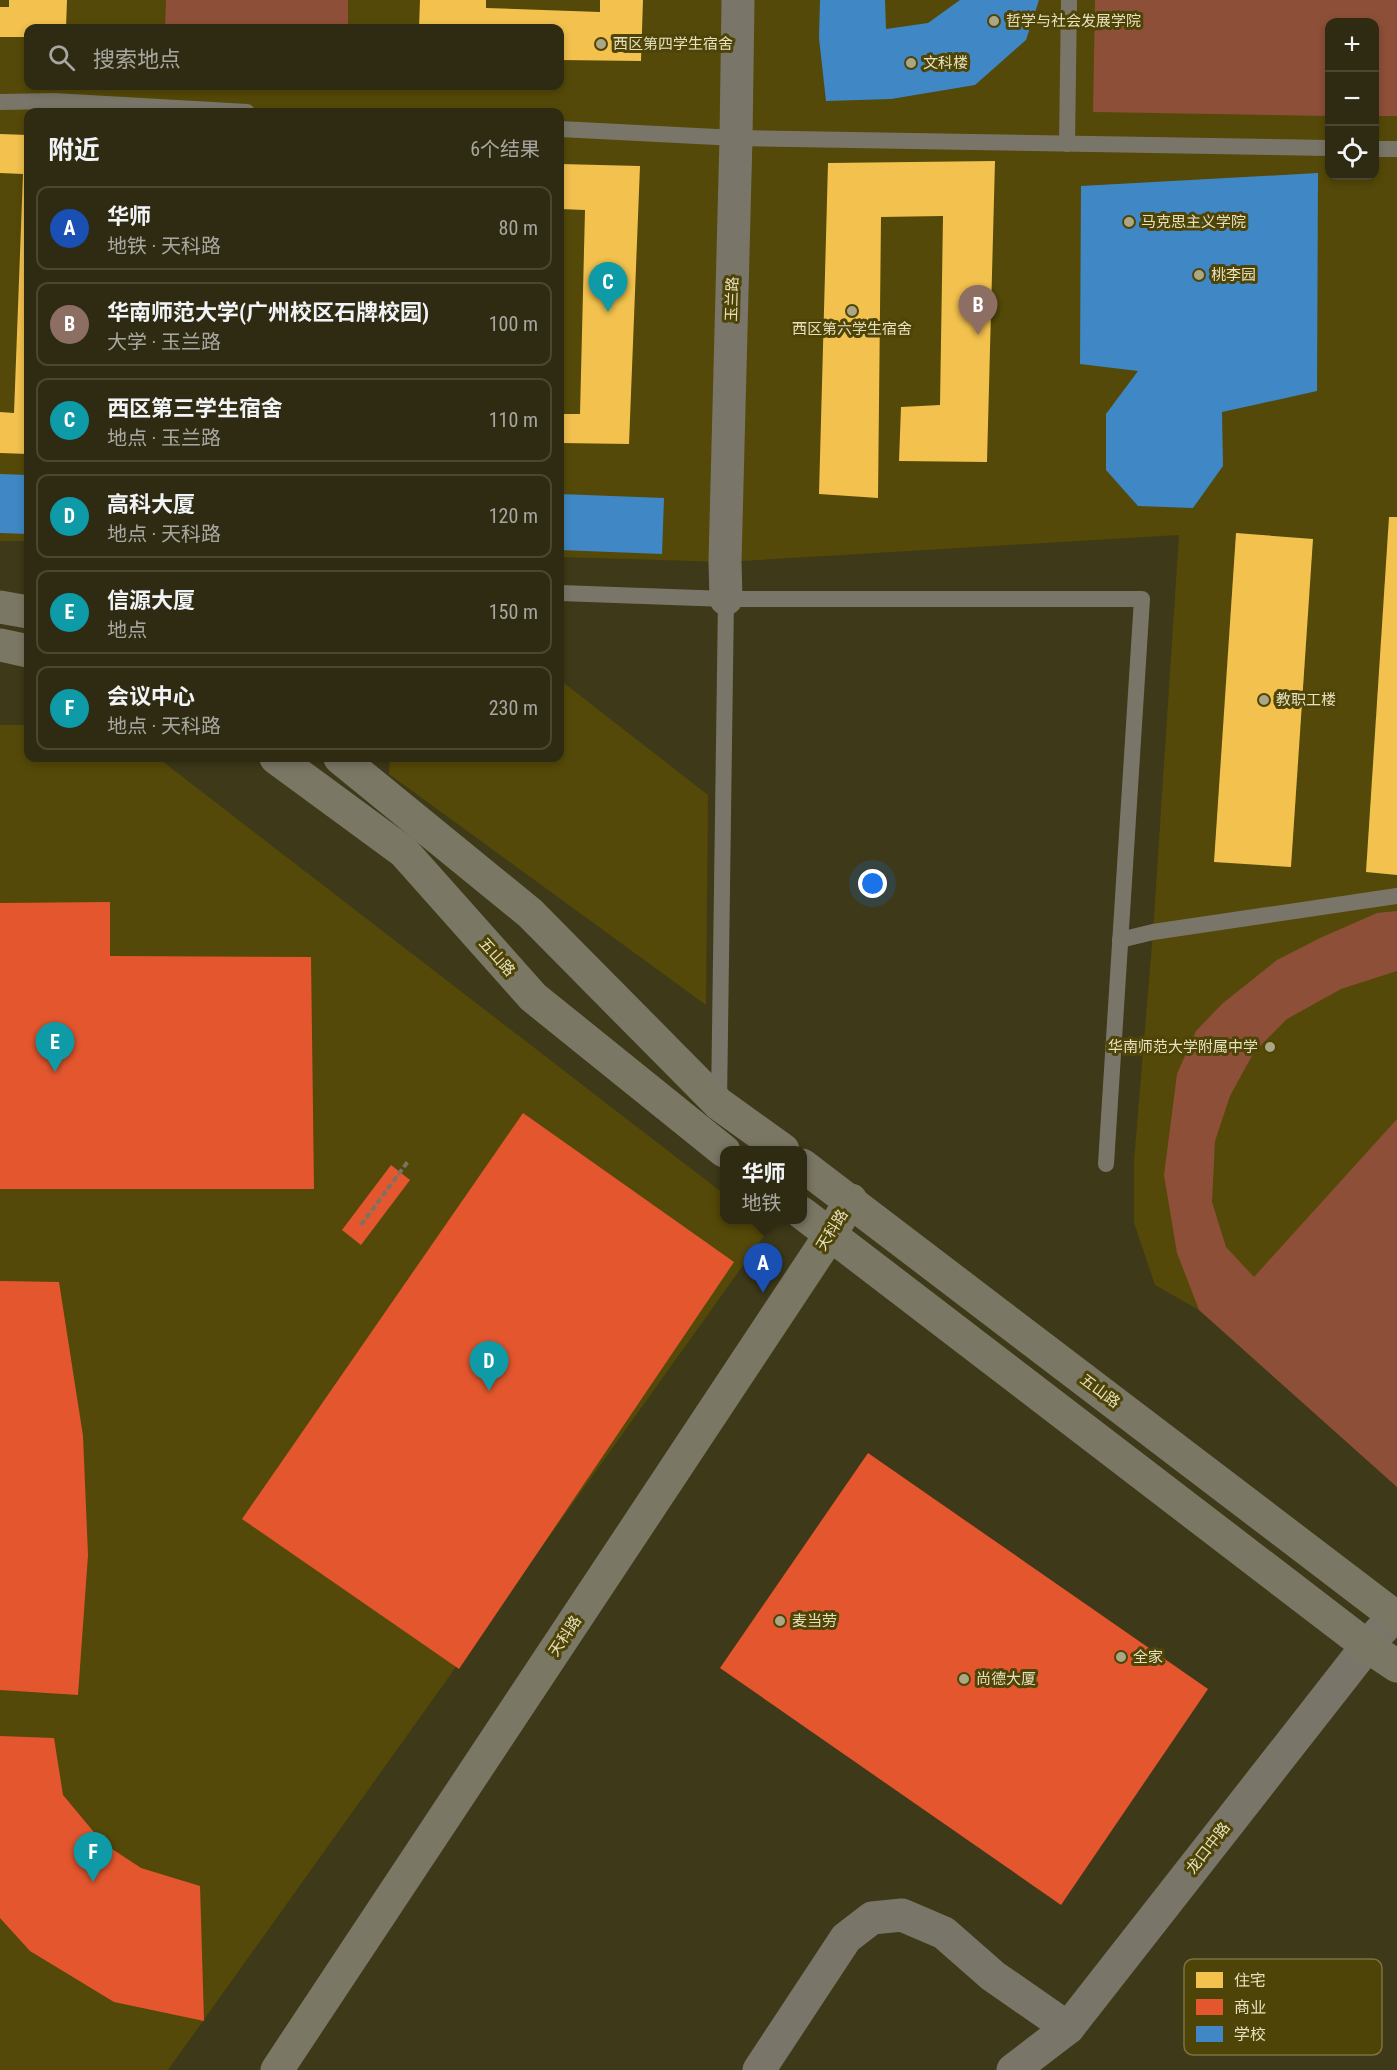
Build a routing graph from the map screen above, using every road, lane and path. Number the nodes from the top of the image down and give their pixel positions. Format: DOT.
graph roads {
  1 [pos="738,0"];
  2 [pos="1069,0"];
  3 [pos="0,102"];
  4 [pos="170,108"];
  5 [pos="564,129"];
  6 [pos="736,138"];
  7 [pos="1067,144"];
  8 [pos="1325,148"];
  9 [pos="1379,149"];
  10 [pos="1397,149"];
  11 [pos="564,592"];
  12 [pos="726,598"];
  13 [pos="0,607"];
  14 [pos="24,611"];
  15 [pos="0,645"];
  16 [pos="24,650"];
  17 [pos="281,762"];
  18 [pos="345,762"];
  19 [pos="1397,896"];
  20 [pos="1120,940"];
  21 [pos="719,1104"];
  22 [pos="777,1146"];
  23 [pos="720,1147"];
  24 [pos="409,1160"];
  25 [pos="1106,1164"];
  26 [pos="807,1169"];
  27 [pos="851,1200"];
  28 [pos="807,1217"];
  29 [pos="362,1225"];
  30 [pos="830,1235"];
  31 [pos="1396,1617"];
  32 [pos="1367,1646"];
  33 [pos="1397,1666"];
  34 [pos="1068,2028"];
  35 [pos="277,2070"];
  36 [pos="759,2070"];
  37 [pos="1013,2070"];
  1 -- 6 [label="street, 玉兰路"];
  2 -- 7 [label="lane"];
  3 -- 4 [label="lane"];
  5 -- 6 [label="lane"];
  6 -- 7 [label="lane"];
  6 -- 12 [label="street, 玉兰路"];
  7 -- 8 [label="lane"];
  9 -- 10 [label="lane"];
  11 -- 12 [label="lane"];
  12 -- 20 [label="lane"];
  12 -- 21 [label="lane"];
  13 -- 14 [label="main road"];
  15 -- 16 [label="main road"];
  17 -- 23 [label="main road, 五山路"];
  18 -- 21 [label="main road"];
  19 -- 20 [label="lane"];
  20 -- 25 [label="lane"];
  21 -- 22 [label="main road"];
  24 -- 29 [label="path"];
  26 -- 27 [label="main road, 五山路"];
  27 -- 30 [label="main road, 天科路"];
  27 -- 31 [label="main road, 五山路"];
  28 -- 30 [label="main road"];
  30 -- 32 [label="main road"];
  30 -- 35 [label="main road, 天科路"];
  31 -- 32 [label="street, 龙口中路"];
  32 -- 33 [label="main road"];
  32 -- 34 [label="street, 龙口中路"];
  34 -- 36 [label="street"];
  34 -- 37 [label="street, 龙口中路"];
}
